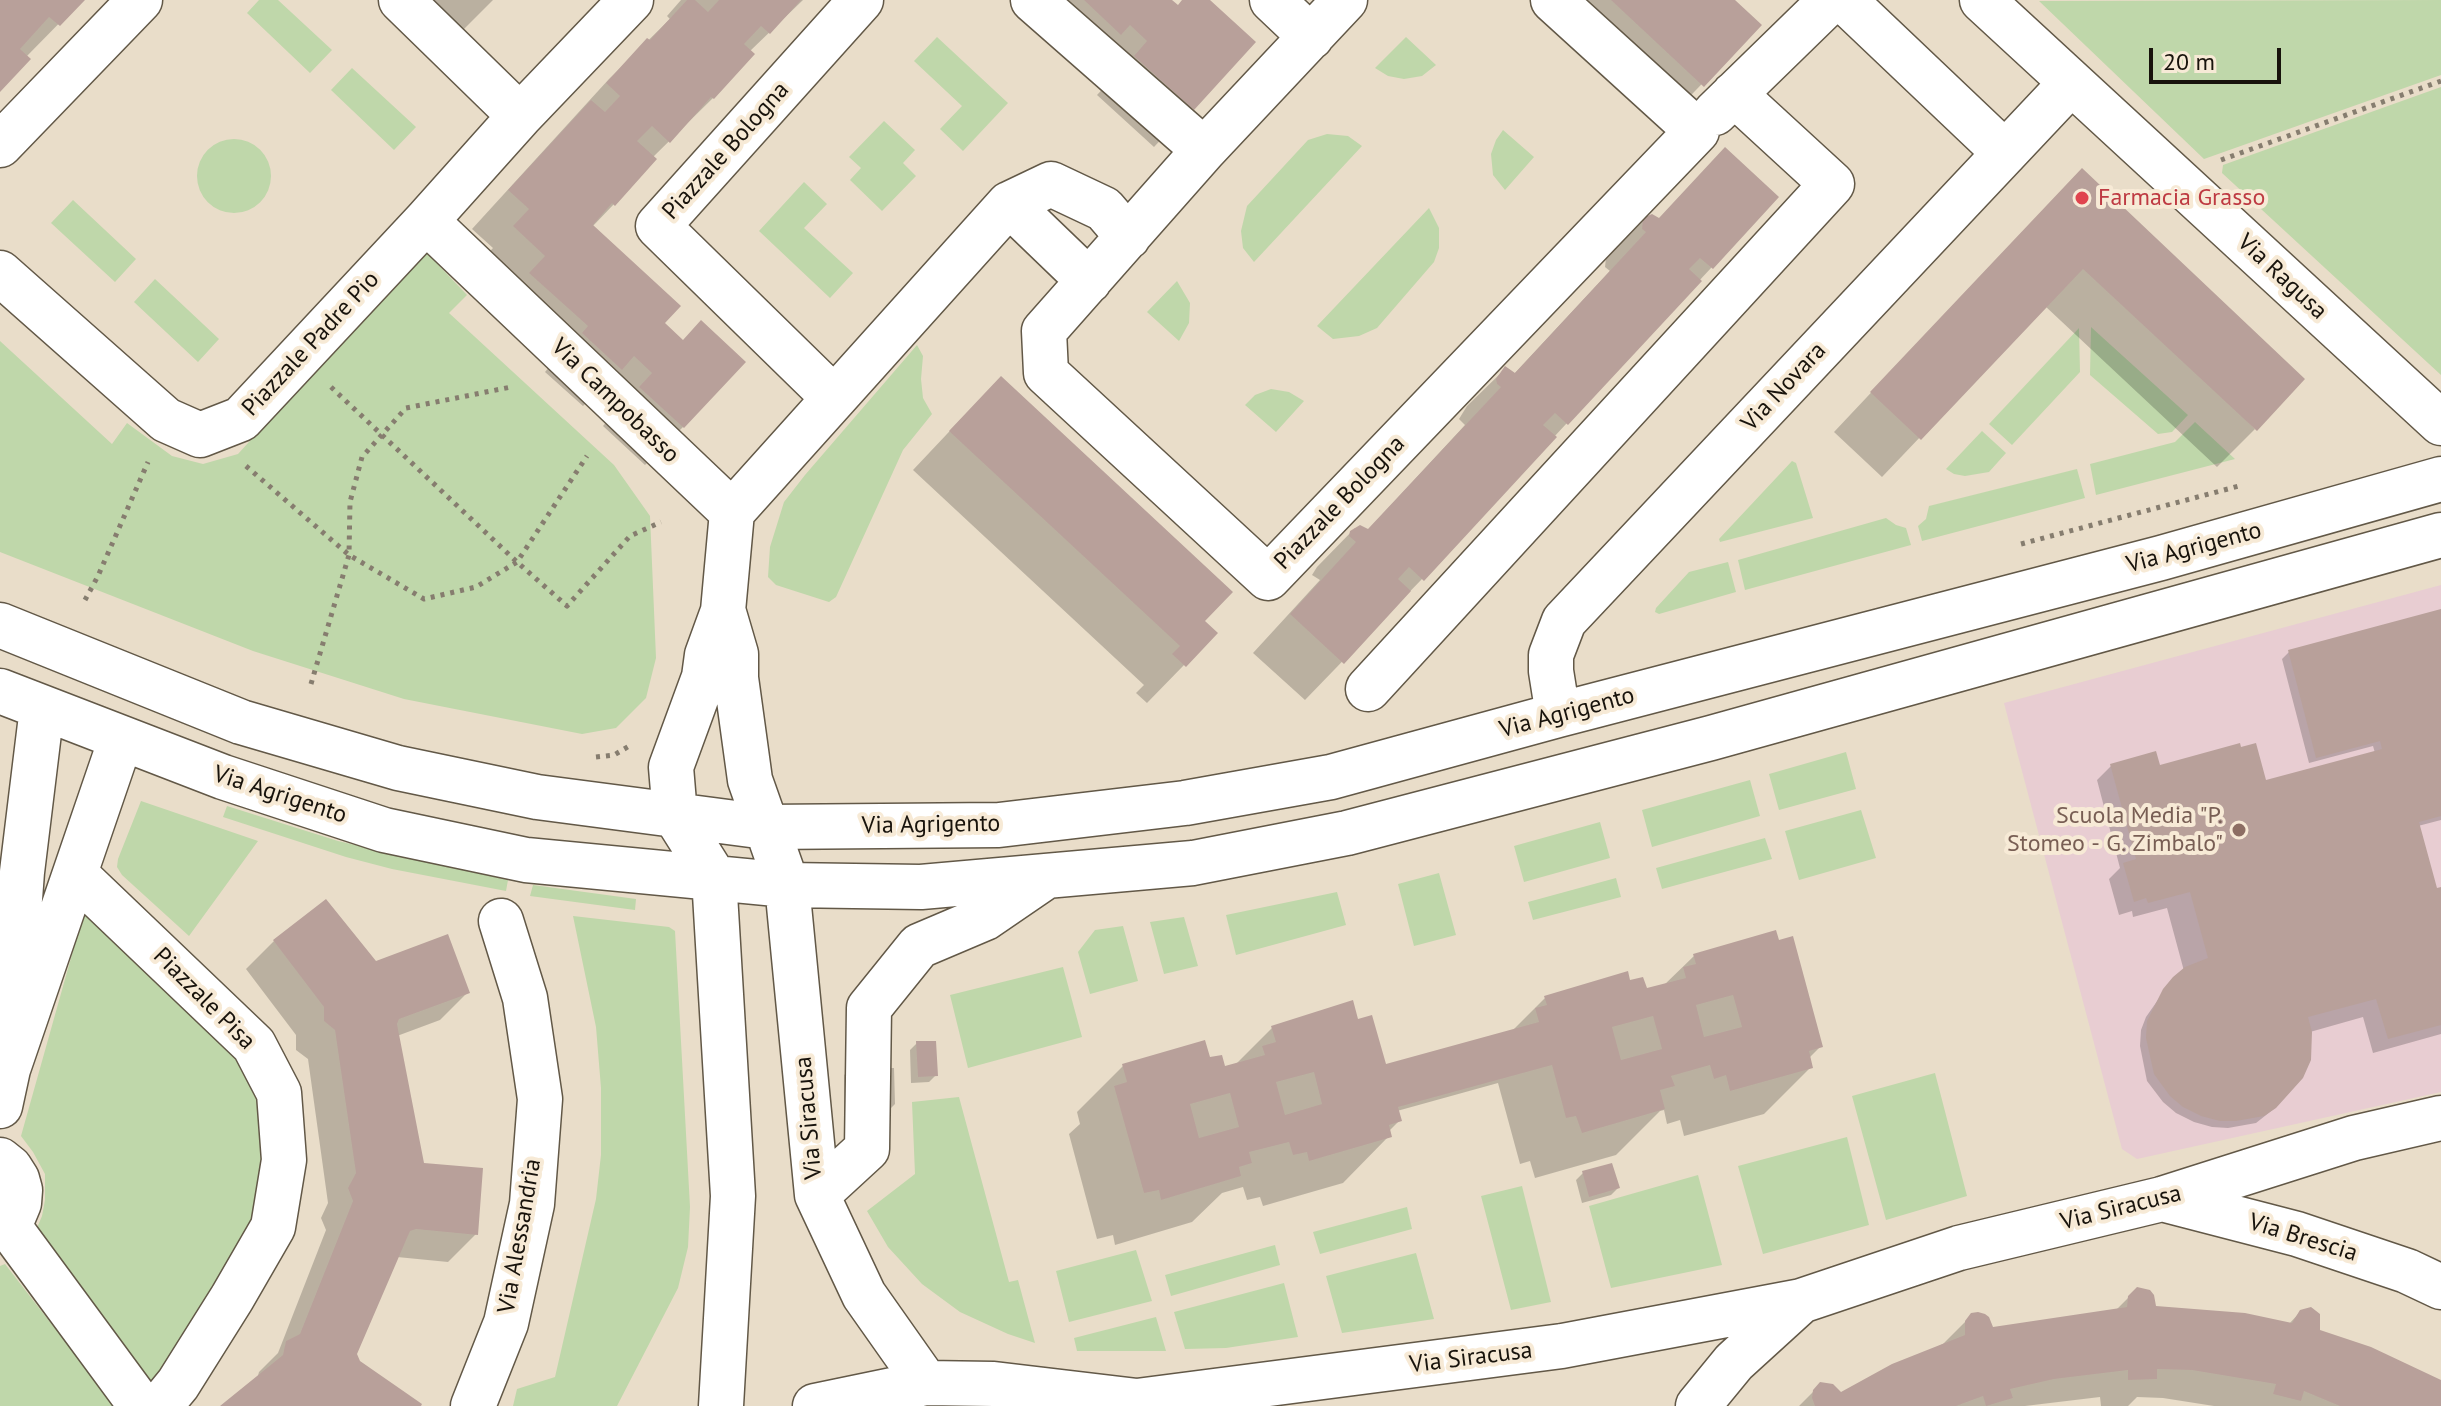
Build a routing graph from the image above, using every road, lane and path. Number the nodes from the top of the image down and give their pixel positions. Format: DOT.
graph roads {
  1 [pos="140,0"];
  2 [pos="401,0"];
  3 [pos="631,0"];
  4 [pos="861,0"];
  5 [pos="1033,0"];
  6 [pos="1272,0"];
  7 [pos="1345,0"];
  8 [pos="1553,0"];
  9 [pos="1831,0"];
  10 [pos="1844,0"];
  11 [pos="1982,0"];
  12 [pos="1311,37"];
  13 [pos="2441,81"];
  14 [pos="2071,83"];
  15 [pos="1734,94"];
  16 [pos="520,116"];
  17 [pos="1697,131"];
  18 [pos="0,145"];
  19 [pos="1204,150"];
  20 [pos="2005,153"];
  21 [pos="2220,160"];
  22 [pos="1009,204"];
  23 [pos="426,221"];
  24 [pos="1128,237"];
  25 [pos="0,273"];
  26 [pos="1089,281"];
  27 [pos="322,378"];
  28 [pos="511,387"];
  29 [pos="834,398"];
  30 [pos="2441,423"];
  31 [pos="382,435"];
  32 [pos="587,456"];
  33 [pos="148,462"];
  34 [pos="243,462"];
  35 [pos="2441,479"];
  36 [pos="2251,482"];
  37 [pos="732,512"];
  38 [pos="661,522"];
  39 [pos="2441,535"];
  40 [pos="2018,545"];
  41 [pos="349,555"];
  42 [pos="517,562"];
  43 [pos="85,600"];
  44 [pos="723,611"];
  45 [pos="0,625"];
  46 [pos="311,684"];
  47 [pos="1368,689"];
  48 [pos="0,691"];
  49 [pos="42,708"];
  50 [pos="1558,715"];
  51 [pos="121,739"];
  52 [pos="635,743"];
  53 [pos="586,757"];
  54 [pos="675,815"];
  55 [pos="766,827"];
  56 [pos="11,870"];
  57 [pos="75,874"];
  58 [pos="714,877"];
  59 [pos="1046,877"];
  60 [pos="787,885"];
  61 [pos="501,921"];
  62 [pos="869,1008"];
  63 [pos="800,1012"];
  64 [pos="4,1088"];
  65 [pos="2441,1118"];
  66 [pos="0,1160"];
  67 [pos="817,1195"];
  68 [pos="2162,1199"];
  69 [pos="3,1226"];
  70 [pos="2441,1287"];
  71 [pos="1801,1301"];
  72 [pos="926,1383"];
  73 [pos="1144,1403"];
  74 [pos="141,1406"];
  75 [pos="160,1406"];
  76 [pos="473,1406"];
  77 [pos="721,1406"];
  78 [pos="815,1406"];
  79 [pos="1698,1406"];
  1 -- 18 [label="street"];
  2 -- 16 [label="street"];
  3 -- 16 [label="street, Piazzale Padre Pio"];
  4 -- 29 [label="street, Piazzale Bologna"];
  5 -- 19 [label="street"];
  6 -- 12 [label="street"];
  7 -- 12 [label="street, Piazzale Bologna"];
  8 -- 17 [label="street"];
  9 -- 15 [label="street, Piazzale Bologna"];
  10 -- 20 [label="street"];
  11 -- 14 [label="street, Via Ragusa"];
  12 -- 19 [label="street, Piazzale Bologna"];
  13 -- 21 [label="path"];
  14 -- 20 [label="street, Via Novara"];
  14 -- 30 [label="street, Via Ragusa"];
  15 -- 17 [label="street, Piazzale Bologna"];
  15 -- 47 [label="street"];
  16 -- 23 [label="street, Piazzale Padre Pio"];
  17 -- 26 [label="street, Piazzale Bologna"];
  19 -- 24 [label="street, Piazzale Bologna"];
  20 -- 50 [label="street, Via Novara"];
  22 -- 24 [label="street"];
  22 -- 26 [label="street"];
  22 -- 29 [label="street"];
  23 -- 25 [label="street, Piazzale Padre Pio"];
  23 -- 37 [label="street, Via Campobasso"];
  24 -- 26 [label="street, Piazzale Bologna"];
  27 -- 31 [label="path"];
  28 -- 31 [label="path"];
  29 -- 37 [label="street"];
  31 -- 41 [label="path"];
  31 -- 42 [label="path"];
  32 -- 42 [label="path"];
  33 -- 43 [label="path"];
  34 -- 41 [label="path"];
  35 -- 50 [label="street, Via Agrigento"];
  36 -- 40 [label="path"];
  37 -- 44 [label="street"];
  38 -- 42 [label="path"];
  39 -- 59 [label="street, Via Agrigento"];
  41 -- 42 [label="path"];
  41 -- 46 [label="path"];
  44 -- 54 [label="street"];
  44 -- 55 [label="street"];
  45 -- 54 [label="street, Via Agrigento"];
  48 -- 49 [label="street, Via Agrigento"];
  49 -- 51 [label="street, Via Agrigento"];
  49 -- 56 [label="street"];
  50 -- 55 [label="street, Via Agrigento"];
  51 -- 57 [label="street"];
  51 -- 58 [label="street, Via Agrigento"];
  52 -- 53 [label="path"];
  54 -- 55 [label="street, Via Agrigento"];
  54 -- 58 [label="street"];
  55 -- 60 [label="street, Via Siracusa"];
  56 -- 64 [label="street"];
  57 -- 64 [label="street"];
  57 -- 75 [label="street, Piazzale Pisa"];
  58 -- 60 [label="street, Via Agrigento"];
  58 -- 77 [label="street"];
  59 -- 60 [label="street, Via Agrigento"];
  59 -- 62 [label="street"];
  60 -- 63 [label="street, Via Siracusa"];
  61 -- 76 [label="street, Via Alessandria"];
  62 -- 63 [label="street"];
  62 -- 67 [label="street"];
  63 -- 67 [label="street, Via Siracusa"];
  65 -- 68 [label="street, Via Siracusa"];
  66 -- 69 [label="street"];
  67 -- 72 [label="street, Via Siracusa"];
  68 -- 70 [label="street, Via Brescia"];
  68 -- 71 [label="street, Via Siracusa"];
  69 -- 74 [label="street"];
  71 -- 73 [label="street, Via Siracusa"];
  71 -- 79 [label="street, Via Siracusa"];
  72 -- 73 [label="street, Via Siracusa"];
  72 -- 78 [label="street, Via Siracusa"];
}
